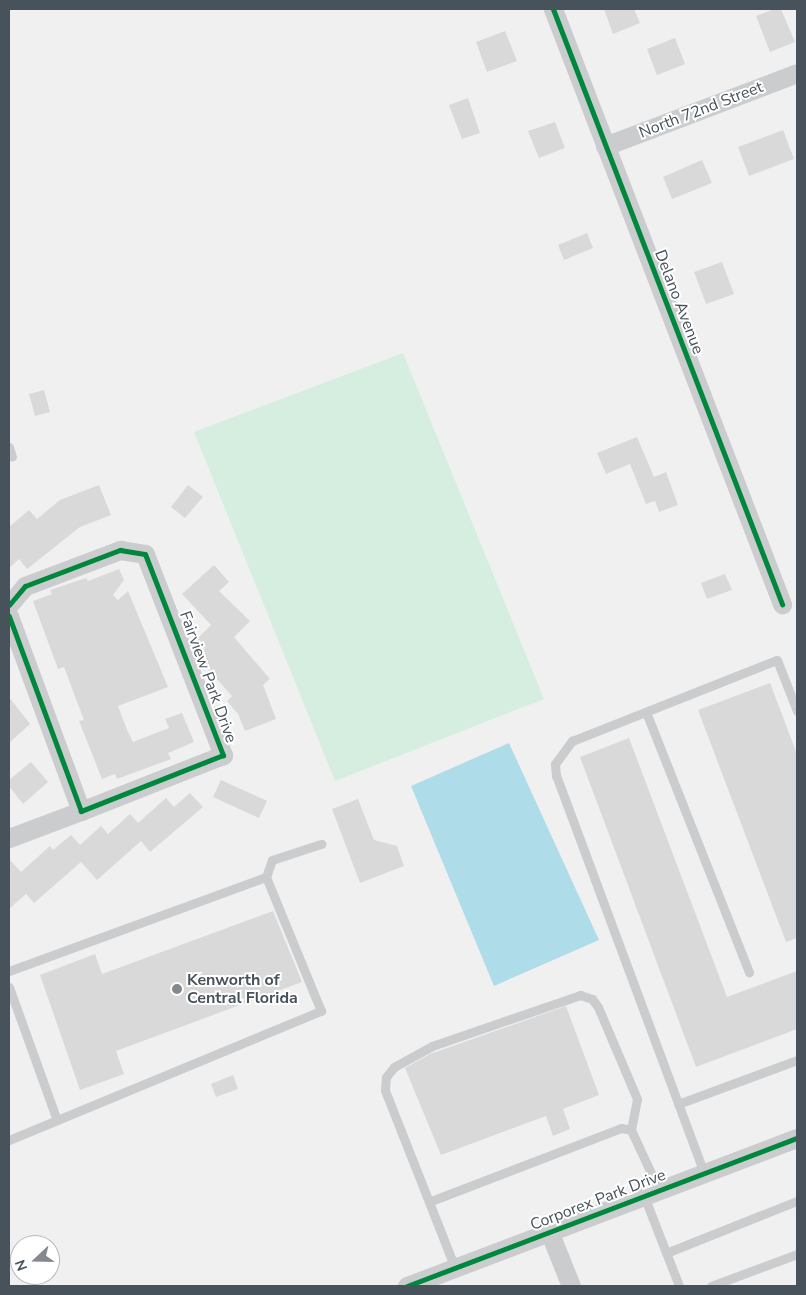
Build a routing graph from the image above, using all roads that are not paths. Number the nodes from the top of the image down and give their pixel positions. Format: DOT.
graph roads {
  1 [pos="553,9"];
  2 [pos="797,73"];
  3 [pos="606,146"];
  4 [pos="9,447"];
  5 [pos="12,457"];
  6 [pos="782,604"];
  7 [pos="9,605"];
  8 [pos="9,616"];
  9 [pos="797,711"];
  10 [pos="646,712"];
  11 [pos="81,811"];
  12 [pos="9,838"];
  13 [pos="321,844"];
  14 [pos="266,877"];
  15 [pos="9,970"];
  16 [pos="749,972"];
  17 [pos="9,987"];
  18 [pos="797,1060"];
  19 [pos="678,1104"];
  20 [pos="57,1120"];
  21 [pos="632,1130"];
  22 [pos="797,1138"];
  23 [pos="9,1140"];
  24 [pos="704,1173"];
  25 [pos="652,1193"];
  26 [pos="431,1201"];
  27 [pos="797,1201"];
  28 [pos="549,1231"];
  29 [pos="666,1253"];
  30 [pos="797,1254"];
  31 [pos="455,1268"];
  32 [pos="408,1286"];
  33 [pos="571,1286"];
  34 [pos="679,1286"];
  35 [pos="711,1286"];
  1 -- 3 [label="street, Delano Avenue"];
  2 -- 3 [label="street, North 72nd Street"];
  3 -- 6 [label="street, Delano Avenue"];
  4 -- 5 [label="lane"];
  7 -- 11 [label="street, Fairview Park Drive"];
  8 -- 11 [label="street"];
  9 -- 10 [label="lane"];
  10 -- 16 [label="lane"];
  10 -- 19 [label="lane"];
  11 -- 12 [label="street, Fairview Park Drive"];
  13 -- 14 [label="lane"];
  14 -- 15 [label="lane"];
  14 -- 20 [label="lane"];
  17 -- 20 [label="lane"];
  18 -- 19 [label="lane"];
  19 -- 24 [label="lane"];
  20 -- 23 [label="lane"];
  21 -- 25 [label="lane"];
  21 -- 26 [label="lane"];
  21 -- 26 [label="lane"];
  22 -- 24 [label="street, Corporex Park Drive"];
  24 -- 25 [label="street, Corporex Park Drive"];
  25 -- 28 [label="street, Corporex Park Drive"];
  25 -- 29 [label="lane"];
  26 -- 31 [label="lane"];
  27 -- 29 [label="lane"];
  28 -- 31 [label="street, Corporex Park Drive"];
  28 -- 33 [label="street"];
  29 -- 34 [label="lane"];
  30 -- 35 [label="lane"];
  31 -- 32 [label="street, Corporex Park Drive"];
}
